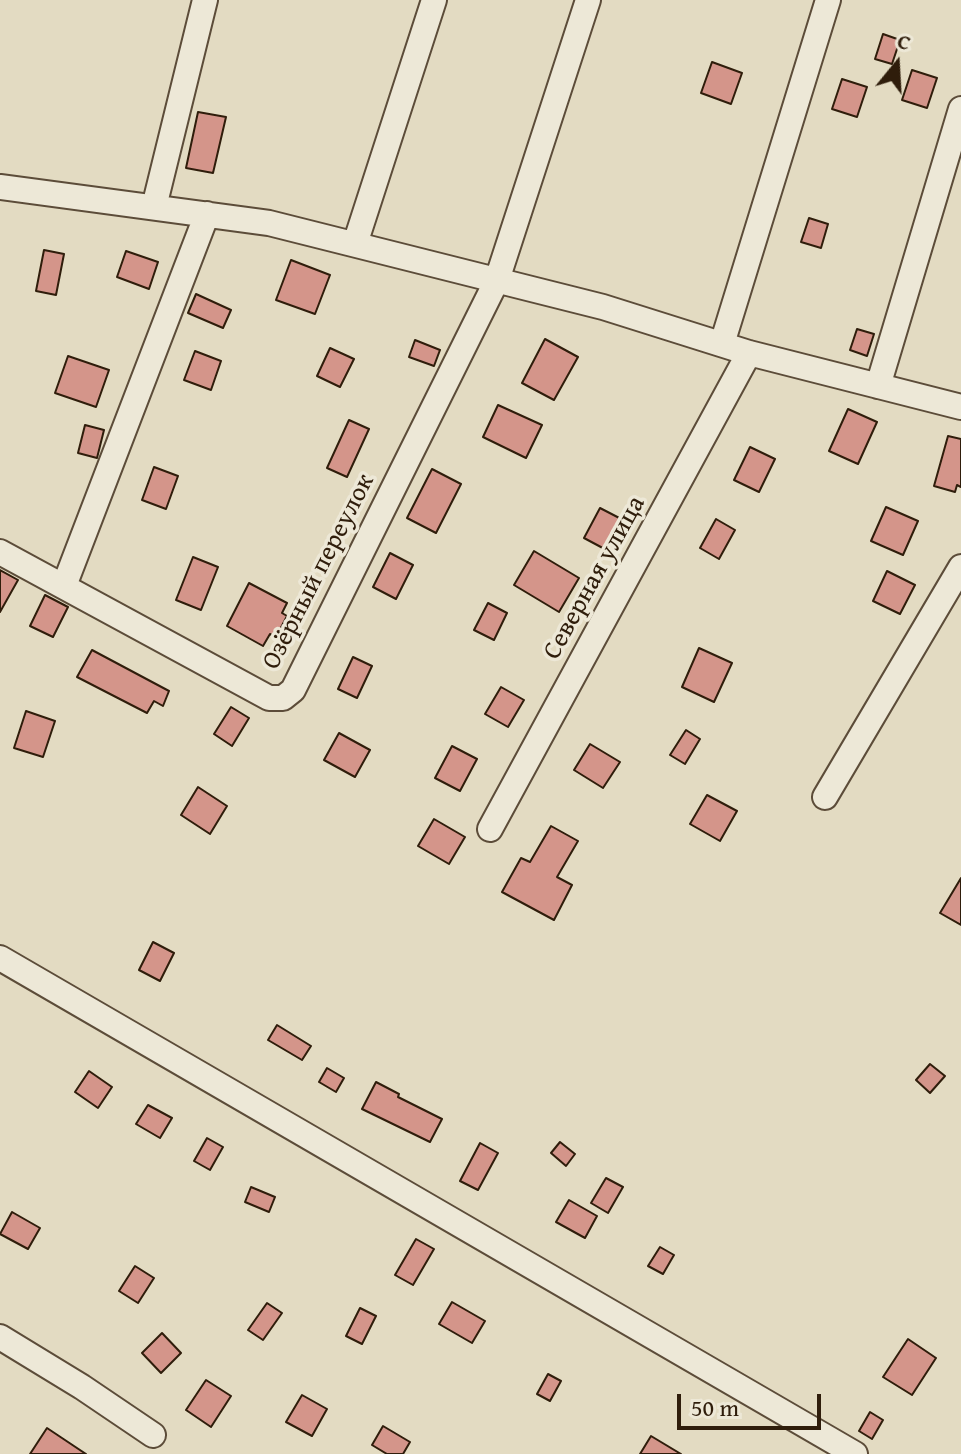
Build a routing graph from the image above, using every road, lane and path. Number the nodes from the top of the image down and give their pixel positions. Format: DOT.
graph roads {
  1 [pos="205,0"];
  2 [pos="434,0"];
  3 [pos="588,0"];
  4 [pos="828,0"];
  5 [pos="961,109"];
  6 [pos="0,187"];
  7 [pos="154,207"];
  8 [pos="207,214"];
  9 [pos="355,244"];
  10 [pos="497,280"];
  11 [pos="722,344"];
  12 [pos="749,353"];
  13 [pos="878,386"];
  14 [pos="961,407"];
  15 [pos="0,552"];
  16 [pos="961,567"];
  17 [pos="64,586"];
  18 [pos="825,797"];
  19 [pos="490,829"];
  20 [pos="0,958"];
  21 [pos="0,1337"];
  22 [pos="153,1435"];
  23 [pos="855,1454"];
  1 -- 7 [label="street"];
  2 -- 9 [label="street"];
  3 -- 10 [label="street"];
  4 -- 11 [label="street"];
  5 -- 13 [label="street"];
  6 -- 7 [label="street"];
  7 -- 8 [label="street"];
  8 -- 9 [label="street"];
  8 -- 17 [label="street"];
  9 -- 10 [label="street"];
  10 -- 11 [label="street"];
  10 -- 17 [label="street, Озёрный переулок"];
  11 -- 12 [label="street"];
  12 -- 13 [label="street"];
  12 -- 19 [label="street, Северная улица"];
  13 -- 14 [label="street"];
  15 -- 17 [label="street"];
  16 -- 18 [label="street"];
  20 -- 23 [label="street"];
  21 -- 22 [label="street"];
}
